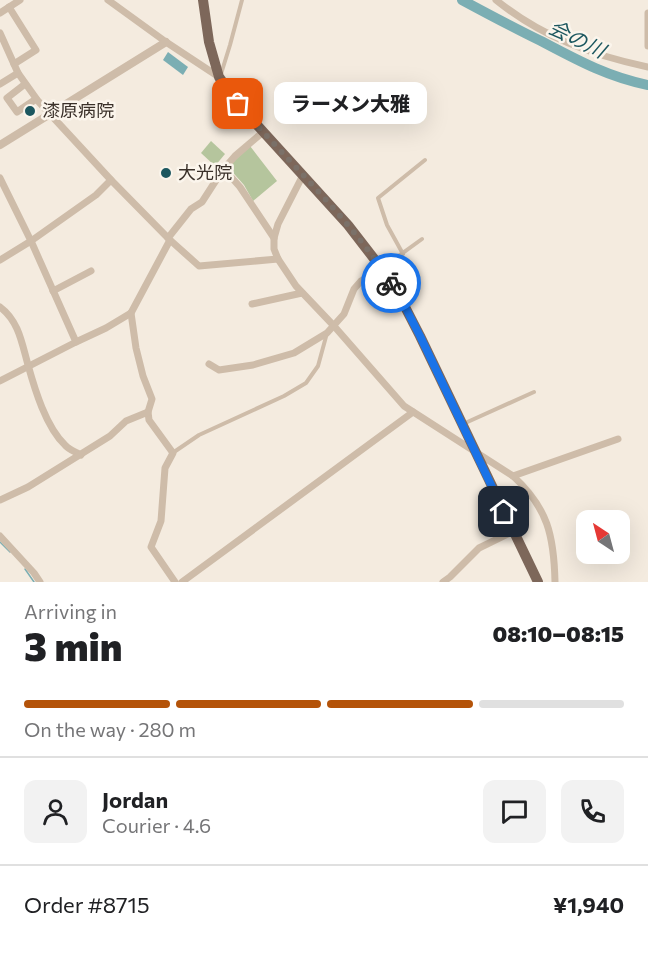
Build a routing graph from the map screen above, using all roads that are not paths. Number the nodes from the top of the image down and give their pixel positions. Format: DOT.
graph roads {
  1 [pos="20,0"];
  2 [pos="108,0"];
  3 [pos="203,0"];
  4 [pos="242,0"];
  5 [pos="496,0"];
  6 [pos="9,7"];
  7 [pos="0,13"];
  8 [pos="648,15"];
  9 [pos="0,33"];
  10 [pos="166,42"];
  11 [pos="648,46"];
  12 [pos="14,64"];
  13 [pos="648,68"];
  14 [pos="18,73"];
  15 [pos="219,77"];
  16 [pos="0,84"];
  17 [pos="25,84"];
  18 [pos="36,99"];
  19 [pos="49,114"];
  20 [pos="263,132"];
  21 [pos="0,145"];
  22 [pos="425,160"];
  23 [pos="224,169"];
  24 [pos="303,176"];
  25 [pos="0,178"];
  26 [pos="111,180"];
  27 [pos="274,238"];
  28 [pos="169,239"];
  29 [pos="422,239"];
  30 [pos="31,241"];
  31 [pos="403,254"];
  32 [pos="278,259"];
  33 [pos="0,260"];
  34 [pos="381,269"];
  35 [pos="91,271"];
  36 [pos="53,291"];
  37 [pos="302,292"];
  38 [pos="252,304"];
  39 [pos="0,307"];
  40 [pos="131,313"];
  41 [pos="334,326"];
  42 [pos="327,333"];
  43 [pos="76,342"];
  44 [pos="209,364"];
  45 [pos="28,366"];
  46 [pos="0,381"];
  47 [pos="534,392"];
  48 [pos="148,412"];
  49 [pos="413,412"];
  50 [pos="462,425"];
  51 [pos="618,440"];
  52 [pos="173,453"];
  53 [pos="476,454"];
  54 [pos="81,455"];
  55 [pos="513,476"];
  56 [pos="0,500"];
  57 [pos="514,531"];
  58 [pos="0,536"];
  59 [pos="40,582"];
  60 [pos="174,582"];
  61 [pos="182,582"];
  62 [pos="443,582"];
  63 [pos="538,582"];
  64 [pos="555,582"];
  1 -- 6 [label="street"];
  2 -- 10 [label="street"];
  3 -- 15 [label="main road"];
  4 -- 15 [label="lane"];
  5 -- 13 [label="street"];
  6 -- 7 [label="street"];
  6 -- 12 [label="street"];
  8 -- 11 [label="street"];
  9 -- 12 [label="street"];
  10 -- 15 [label="street"];
  10 -- 19 [label="street"];
  12 -- 14 [label="street"];
  14 -- 16 [label="street"];
  14 -- 17 [label="street"];
  15 -- 20 [label="main road"];
  17 -- 18 [label="street"];
  17 -- 18 [label="street"];
  18 -- 19 [label="street"];
  19 -- 21 [label="street"];
  19 -- 26 [label="street"];
  20 -- 23 [label="street"];
  20 -- 24 [label="main road"];
  22 -- 31 [label="lane"];
  23 -- 27 [label="street"];
  23 -- 28 [label="street"];
  24 -- 27 [label="street"];
  24 -- 34 [label="main road"];
  25 -- 30 [label="street"];
  26 -- 28 [label="street"];
  26 -- 30 [label="street"];
  27 -- 32 [label="street"];
  28 -- 32 [label="street"];
  28 -- 40 [label="street"];
  29 -- 31 [label="lane"];
  30 -- 33 [label="street"];
  30 -- 36 [label="street"];
  31 -- 34 [label="lane"];
  32 -- 37 [label="street"];
  34 -- 41 [label="street"];
  34 -- 50 [label="main road"];
  35 -- 36 [label="street"];
  36 -- 43 [label="street"];
  37 -- 38 [label="street"];
  37 -- 41 [label="street"];
  39 -- 45 [label="street"];
  40 -- 43 [label="street"];
  40 -- 48 [label="street"];
  41 -- 42 [label="street"];
  41 -- 49 [label="street"];
  42 -- 44 [label="street"];
  42 -- 52 [label="lane"];
  43 -- 45 [label="street"];
  45 -- 46 [label="street"];
  45 -- 54 [label="street"];
  47 -- 50 [label="lane"];
  48 -- 52 [label="street"];
  48 -- 54 [label="street"];
  49 -- 53 [label="street"];
  49 -- 61 [label="street"];
  50 -- 53 [label="main road"];
  51 -- 55 [label="street"];
  52 -- 60 [label="street"];
  53 -- 55 [label="street"];
  53 -- 57 [label="main road"];
  54 -- 56 [label="street"];
  55 -- 64 [label="street"];
  57 -- 62 [label="street"];
  57 -- 63 [label="main road"];
  58 -- 59 [label="street"];
}
